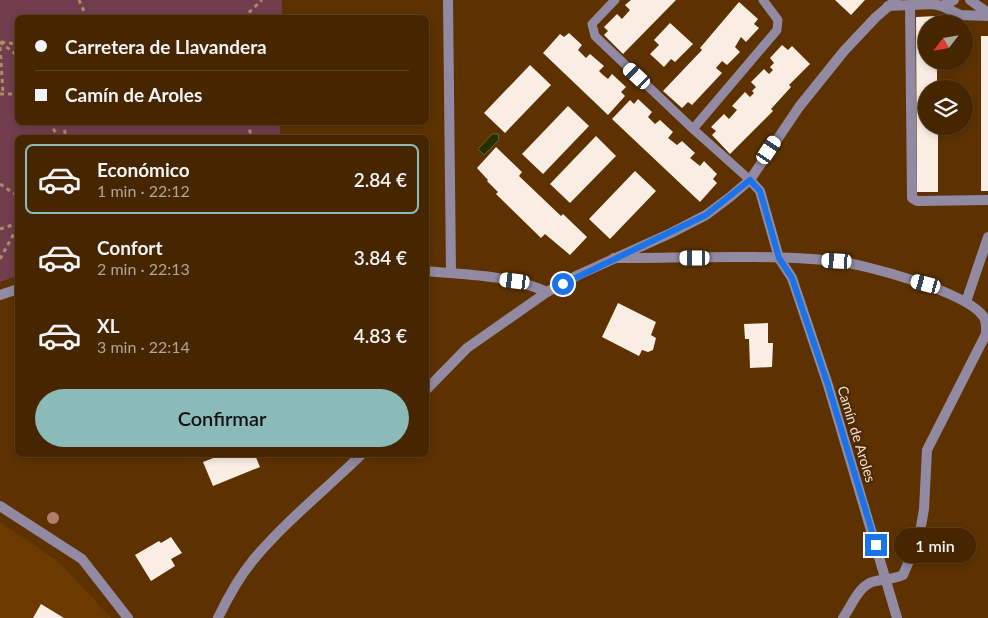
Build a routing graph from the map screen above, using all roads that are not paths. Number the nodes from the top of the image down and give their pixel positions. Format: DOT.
graph roads {
  1 [pos="448,0"];
  2 [pos="615,0"];
  3 [pos="763,0"];
  4 [pos="954,0"];
  5 [pos="970,0"];
  6 [pos="892,3"];
  7 [pos="935,3"];
  8 [pos="910,6"];
  9 [pos="988,15"];
  10 [pos="693,129"];
  11 [pos="750,180"];
  12 [pos="988,200"];
  13 [pos="988,237"];
  14 [pos="614,258"];
  15 [pos="779,258"];
  16 [pos="429,271"];
  17 [pos="451,273"];
  18 [pos="15,290"];
  19 [pos="547,292"];
  20 [pos="0,295"];
  21 [pos="966,302"];
  22 [pos="429,387"];
  23 [pos="359,457"];
  24 [pos="0,506"];
  25 [pos="887,581"];
  26 [pos="128,618"];
  27 [pos="218,618"];
  28 [pos="843,618"];
  29 [pos="897,618"];
  1 -- 17 [label="street"];
  2 -- 10 [label="lane"];
  3 -- 10 [label="lane"];
  4 -- 7 [label="street"];
  5 -- 9 [label="street"];
  6 -- 8 [label="street"];
  6 -- 11 [label="street"];
  7 -- 8 [label="street"];
  7 -- 9 [label="street"];
  8 -- 12 [label="street"];
  10 -- 11 [label="lane"];
  11 -- 14 [label="street"];
  11 -- 15 [label="street, Camín de Aroles"];
  13 -- 21 [label="street"];
  14 -- 15 [label="street"];
  14 -- 19 [label="street"];
  15 -- 21 [label="street"];
  15 -- 25 [label="street, Camín de Aroles"];
  16 -- 17 [label="street"];
  17 -- 19 [label="street"];
  18 -- 20 [label="street"];
  19 -- 22 [label="street"];
  21 -- 25 [label="street"];
  23 -- 27 [label="street"];
  24 -- 26 [label="street"];
  25 -- 28 [label="street"];
  25 -- 29 [label="street, Camín de Aroles"];
}
